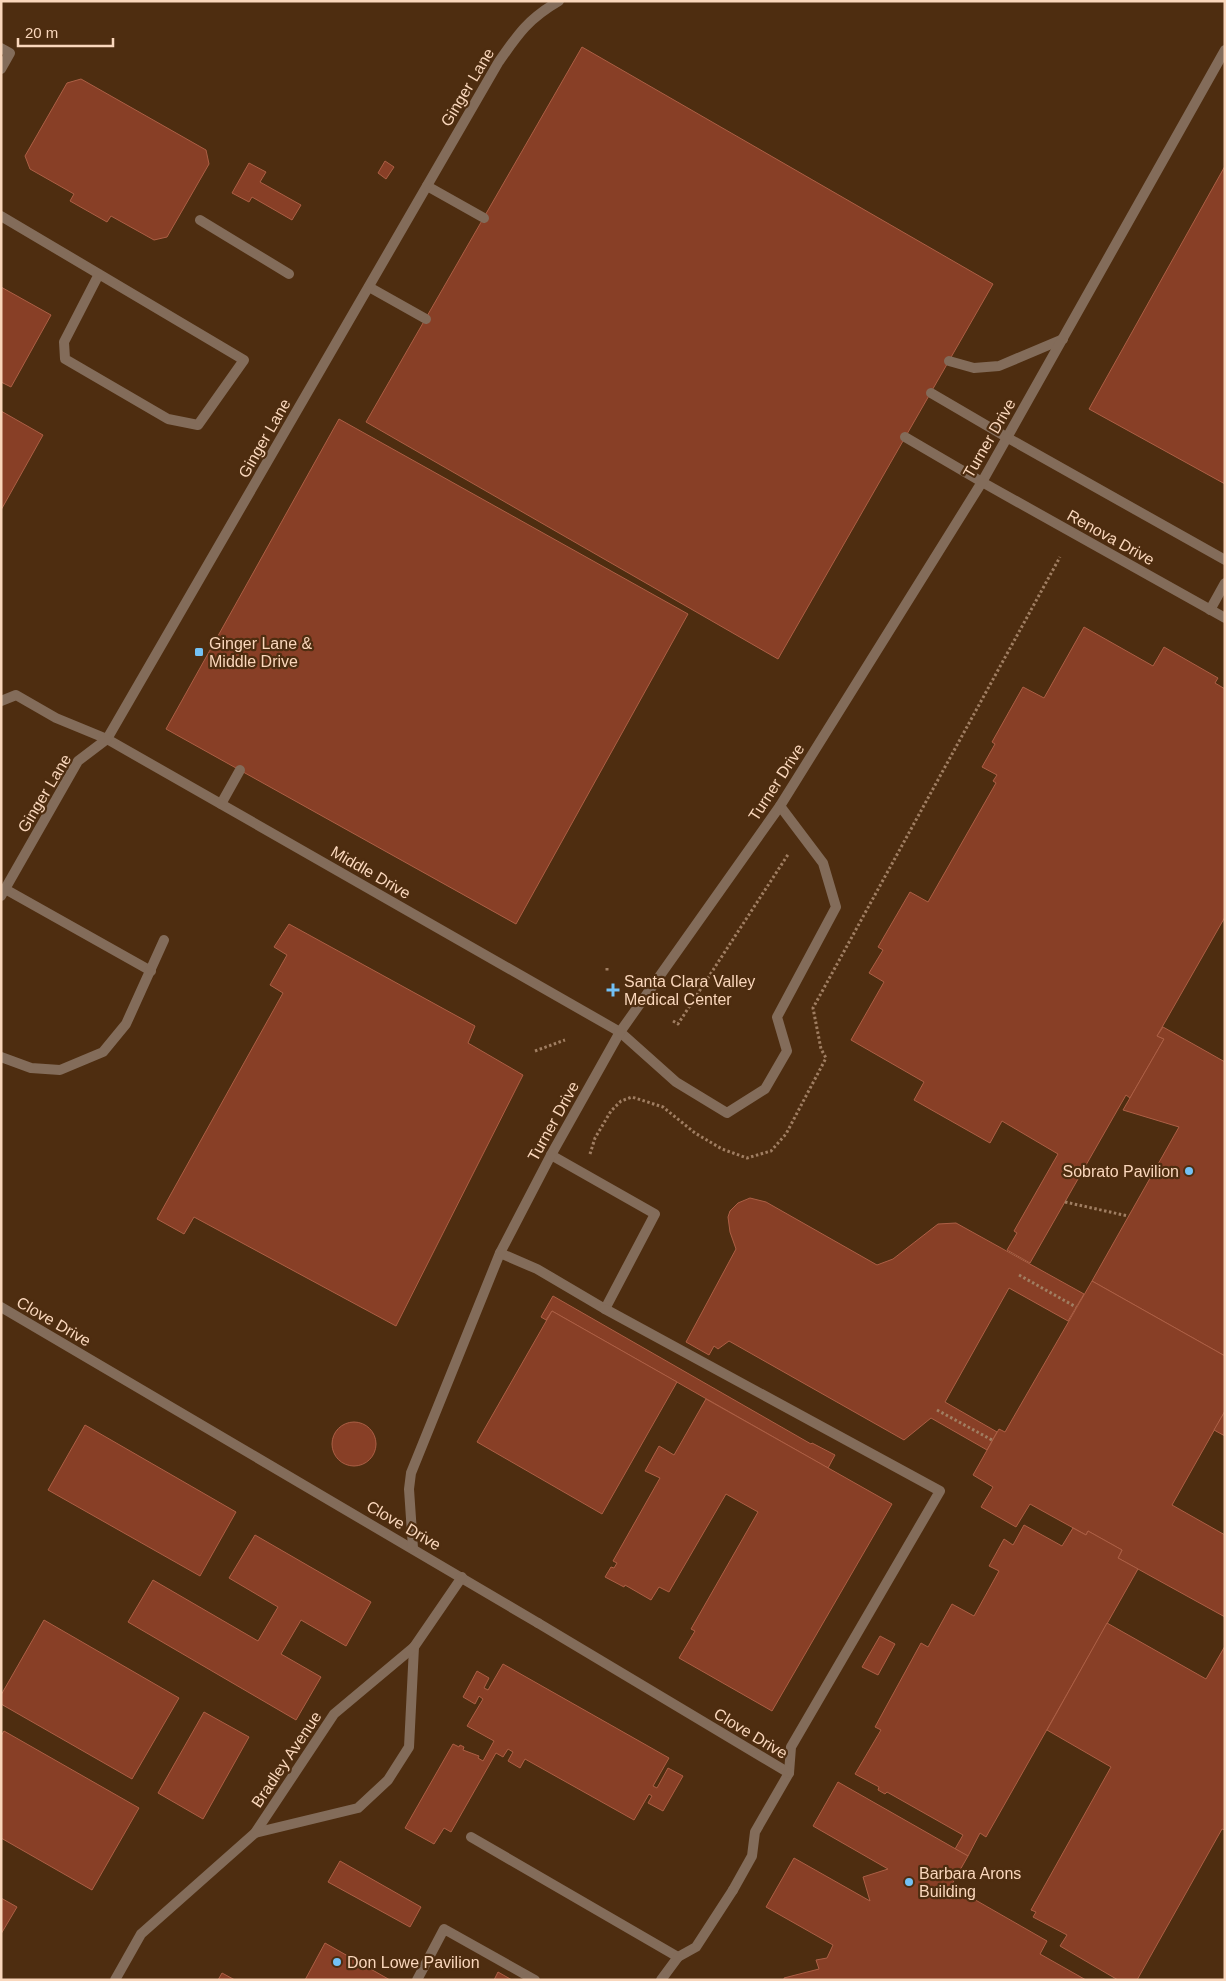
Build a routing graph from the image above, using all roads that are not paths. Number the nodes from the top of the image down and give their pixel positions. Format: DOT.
graph roads {
  1 [pos="560,1"];
  2 [pos="1,48"];
  3 [pos="1225,50"];
  4 [pos="1,69"];
  5 [pos="427,186"];
  6 [pos="1,216"];
  7 [pos="484,218"];
  8 [pos="200,220"];
  9 [pos="100,274"];
  10 [pos="289,274"];
  11 [pos="369,287"];
  12 [pos="426,319"];
  13 [pos="1063,338"];
  14 [pos="949,361"];
  15 [pos="931,392"];
  16 [pos="905,437"];
  17 [pos="1008,438"];
  18 [pos="982,482"];
  19 [pos="1225,560"];
  20 [pos="1225,583"];
  21 [pos="1210,610"];
  22 [pos="1225,618"];
  23 [pos="1,701"];
  24 [pos="107,739"];
  25 [pos="240,770"];
  26 [pos="221,804"];
  27 [pos="780,806"];
  28 [pos="3,892"];
  29 [pos="164,940"];
  30 [pos="151,971"];
  31 [pos="620,1032"];
  32 [pos="1,1057"];
  33 [pos="551,1155"];
  34 [pos="500,1253"];
  35 [pos="1,1307"];
  36 [pos="605,1309"];
  37 [pos="413,1548"];
  38 [pos="462,1577"];
  39 [pos="414,1647"];
  40 [pos="789,1773"];
  41 [pos="255,1833"];
  42 [pos="471,1837"];
  43 [pos="678,1957"];
  44 [pos="115,1980"];
  45 [pos="417,1980"];
  46 [pos="534,1980"];
  47 [pos="661,1980"];
  1 -- 5 [label="street, Ginger Lane"];
  2 -- 4 [label="street"];
  3 -- 13 [label="street, Turner Drive"];
  5 -- 7 [label="street"];
  5 -- 11 [label="street, Ginger Lane"];
  6 -- 9 [label="street"];
  8 -- 10 [label="street"];
  9 -- 9 [label="street"];
  11 -- 12 [label="street"];
  11 -- 24 [label="street, Ginger Lane"];
  13 -- 14 [label="street"];
  13 -- 17 [label="street, Turner Drive"];
  15 -- 17 [label="street"];
  16 -- 18 [label="street, Renova Drive"];
  17 -- 18 [label="street, Turner Drive"];
  17 -- 19 [label="street"];
  18 -- 21 [label="street, Renova Drive"];
  18 -- 27 [label="street, Turner Drive"];
  20 -- 21 [label="street"];
  21 -- 22 [label="street, Renova Drive"];
  23 -- 24 [label="street, Middle Drive"];
  24 -- 26 [label="street, Middle Drive"];
  24 -- 28 [label="street, Ginger Lane"];
  25 -- 26 [label="street"];
  26 -- 31 [label="street, Middle Drive"];
  27 -- 31 [label="street, Turner Drive"];
  27 -- 31 [label="street, Middle Drive"];
  28 -- 30 [label="street"];
  29 -- 30 [label="street"];
  30 -- 32 [label="street"];
  31 -- 33 [label="street, Turner Drive"];
  33 -- 34 [label="street, Turner Drive"];
  33 -- 36 [label="street"];
  34 -- 36 [label="street"];
  34 -- 37 [label="street, Turner Drive"];
  35 -- 37 [label="street, Clove Drive"];
  36 -- 40 [label="street"];
  37 -- 38 [label="street, Clove Drive"];
  38 -- 39 [label="street, Bradley Avenue"];
  38 -- 40 [label="street, Clove Drive"];
  39 -- 41 [label="street, Bradley Avenue"];
  39 -- 41 [label="street, Bradley Avenue"];
  40 -- 43 [label="street"];
  41 -- 44 [label="street, Bradley Avenue"];
  42 -- 43 [label="street"];
  43 -- 47 [label="street"];
  45 -- 46 [label="street"];
}
